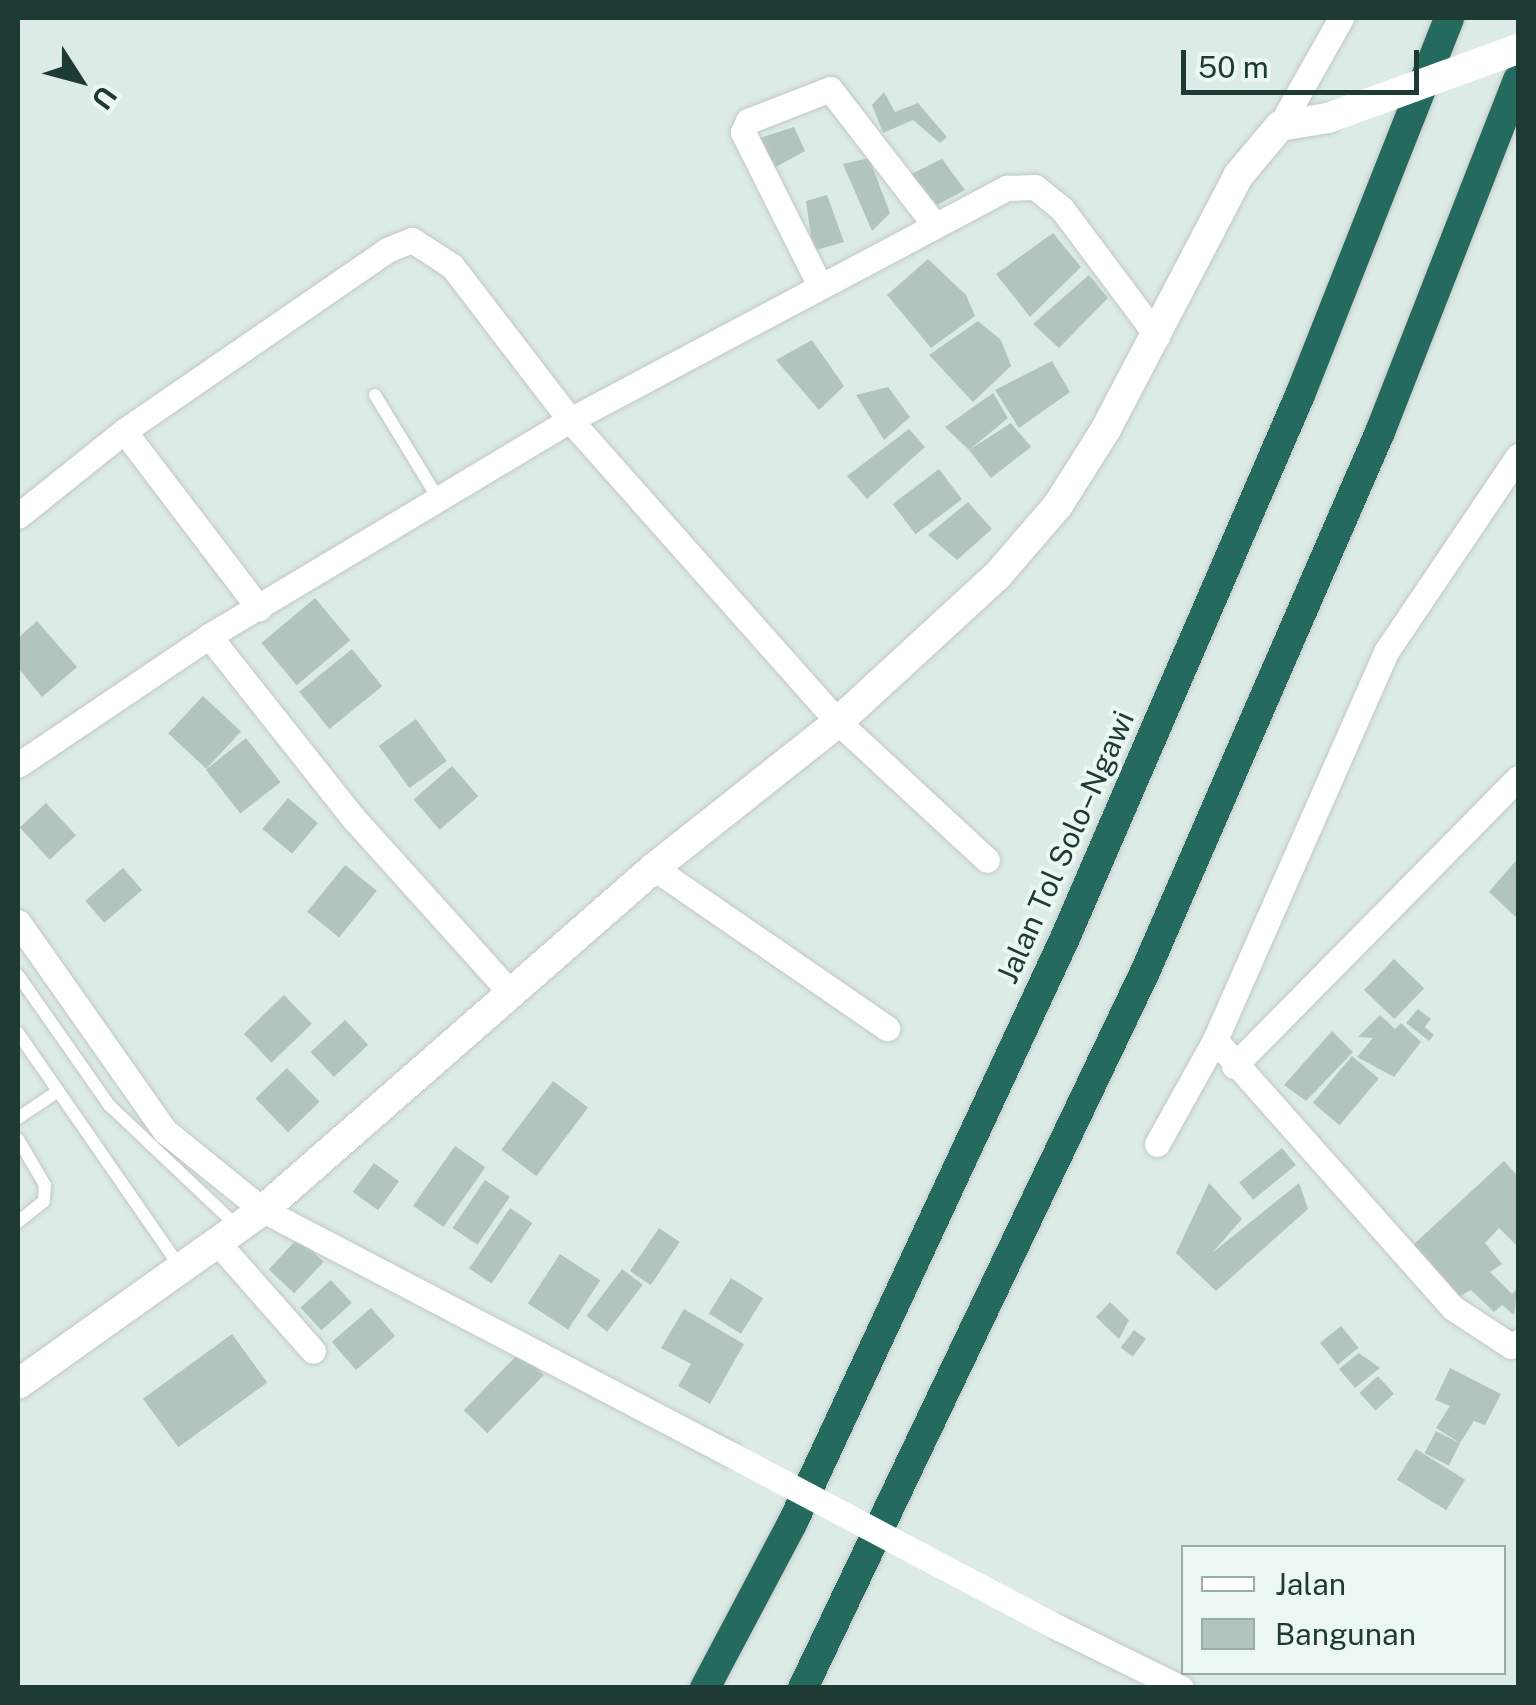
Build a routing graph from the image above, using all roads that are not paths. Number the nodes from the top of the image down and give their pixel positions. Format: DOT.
graph roads {
  1 [pos="1341,18"];
  2 [pos="1448,18"];
  3 [pos="1518,50"];
  4 [pos="1518,80"];
  5 [pos="1280,126"];
  6 [pos="934,224"];
  7 [pos="818,284"];
  8 [pos="1158,336"];
  9 [pos="375,395"];
  10 [pos="570,420"];
  11 [pos="124,431"];
  12 [pos="1518,456"];
  13 [pos="439,500"];
  14 [pos="18,516"];
  15 [pos="259,608"];
  16 [pos="210,636"];
  17 [pos="838,722"];
  18 [pos="18,765"];
  19 [pos="1518,778"];
  20 [pos="987,860"];
  21 [pos="654,868"];
  22 [pos="18,922"];
  23 [pos="18,975"];
  24 [pos="511,993"];
  25 [pos="887,1028"];
  26 [pos="18,1033"];
  27 [pos="1214,1040"];
  28 [pos="1234,1066"];
  29 [pos="58,1090"];
  30 [pos="18,1118"];
  31 [pos="18,1139"];
  32 [pos="1156,1144"];
  33 [pos="264,1210"];
  34 [pos="18,1222"];
  35 [pos="228,1235"];
  36 [pos="182,1270"];
  37 [pos="1518,1342"];
  38 [pos="313,1350"];
  39 [pos="18,1384"];
  40 [pos="704,1688"];
  41 [pos="802,1688"];
  42 [pos="1181,1688"];
  1 -- 5 [label="street"];
  2 -- 40 [label="highway, Jalan Tol Solo–Ngawi"];
  3 -- 5 [label="street, bridge"];
  4 -- 41 [label="highway"];
  5 -- 8 [label="street"];
  6 -- 7 [label="street"];
  6 -- 7 [label="street"];
  6 -- 8 [label="street"];
  7 -- 10 [label="street"];
  8 -- 17 [label="street"];
  9 -- 13 [label="lane"];
  10 -- 11 [label="street"];
  10 -- 13 [label="street"];
  10 -- 17 [label="street"];
  11 -- 14 [label="street"];
  11 -- 15 [label="street"];
  12 -- 27 [label="street"];
  13 -- 15 [label="street"];
  15 -- 16 [label="street"];
  16 -- 18 [label="street"];
  16 -- 24 [label="street"];
  17 -- 20 [label="street"];
  17 -- 21 [label="street"];
  19 -- 28 [label="street"];
  21 -- 24 [label="street"];
  21 -- 25 [label="street"];
  22 -- 33 [label="street"];
  23 -- 35 [label="lane"];
  24 -- 33 [label="street"];
  26 -- 29 [label="lane"];
  27 -- 28 [label="street"];
  27 -- 32 [label="street"];
  28 -- 37 [label="street"];
  29 -- 30 [label="lane"];
  29 -- 36 [label="lane"];
  31 -- 34 [label="lane"];
  33 -- 35 [label="street"];
  33 -- 42 [label="street, bridge"];
  35 -- 36 [label="street"];
  35 -- 38 [label="street"];
  36 -- 39 [label="street"];
}
